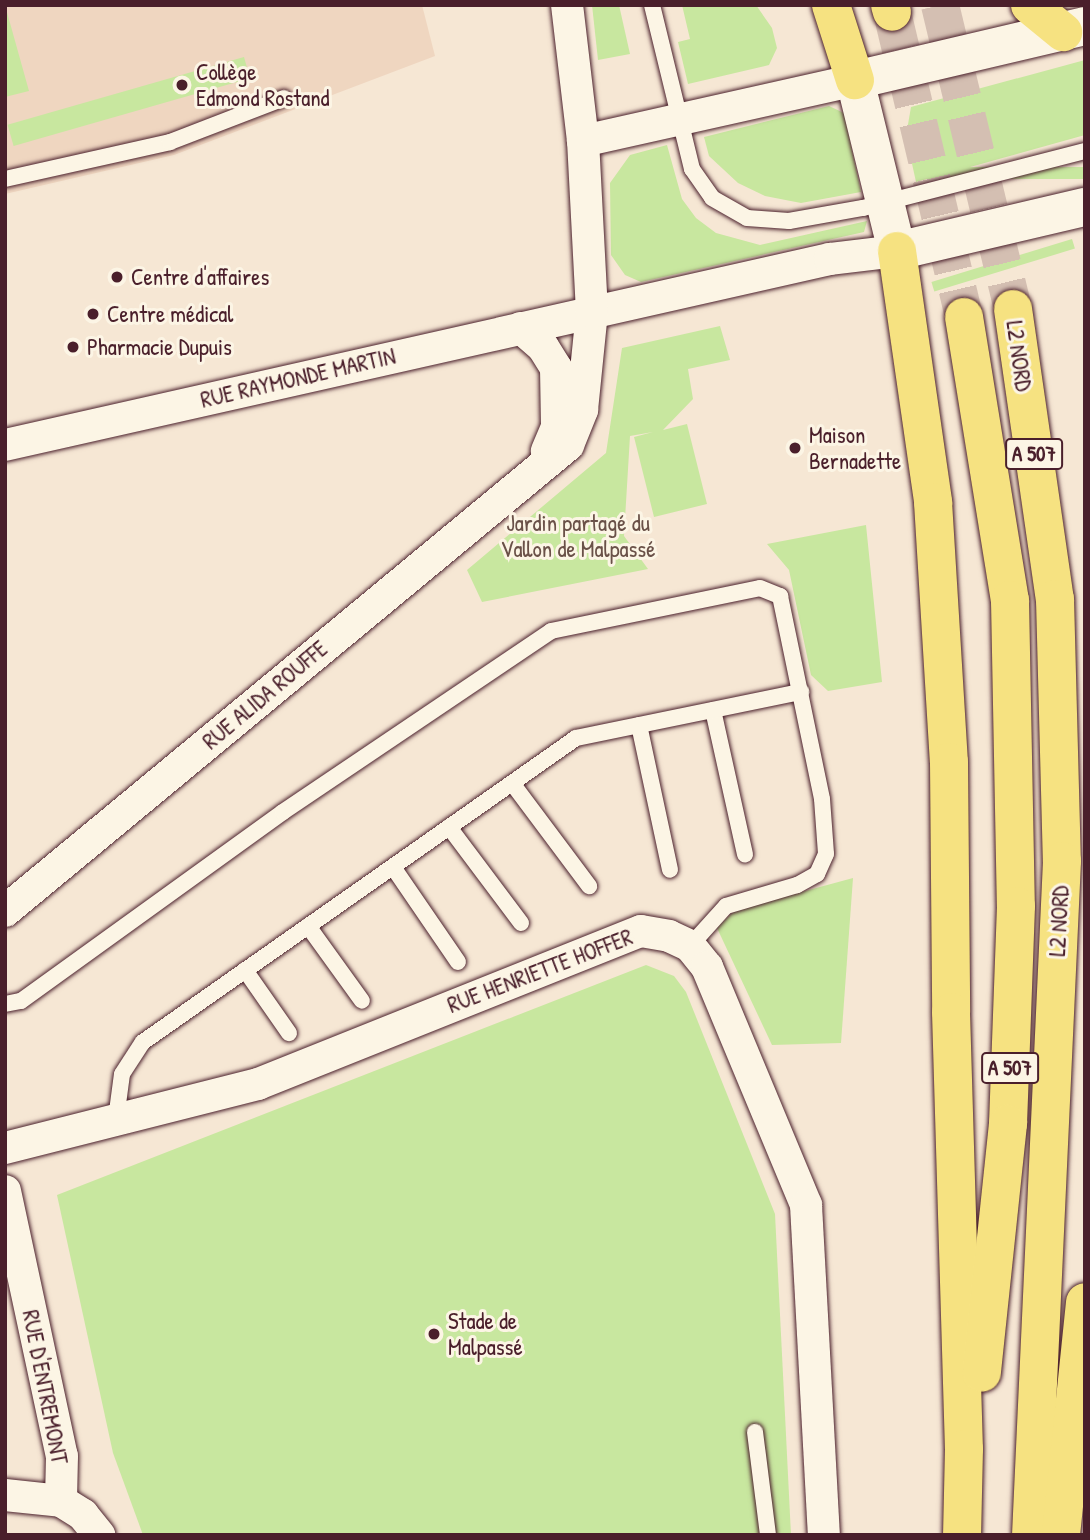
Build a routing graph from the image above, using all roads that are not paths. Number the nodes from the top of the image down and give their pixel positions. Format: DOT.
graph roads {
  1 [pos="567,5"];
  2 [pos="652,5"];
  3 [pos="831,5"];
  4 [pos="1030,5"];
  5 [pos="1074,29"];
  6 [pos="855,80"];
  7 [pos="284,98"];
  8 [pos="678,120"];
  9 [pos="583,141"];
  10 [pos="1085,151"];
  11 [pos="5,179"];
  12 [pos="885,202"];
  13 [pos="1085,206"];
  14 [pos="897,251"];
  15 [pos="1013,309"];
  16 [pos="592,312"];
  17 [pos="964,317"];
  18 [pos="521,328"];
  19 [pos="5,445"];
  20 [pos="526,480"];
  21 [pos="801,692"];
  22 [pos="713,710"];
  23 [pos="639,725"];
  24 [pos="513,783"];
  25 [pos="449,827"];
  26 [pos="745,854"];
  27 [pos="393,867"];
  28 [pos="670,870"];
  29 [pos="589,886"];
  30 [pos="5,911"];
  31 [pos="521,923"];
  32 [pos="308,926"];
  33 [pos="690,946"];
  34 [pos="458,962"];
  35 [pos="245,970"];
  36 [pos="362,1001"];
  37 [pos="5,1004"];
  38 [pos="289,1033"];
  39 [pos="116,1119"];
  40 [pos="5,1147"];
  41 [pos="5,1191"];
  42 [pos="1085,1302"];
  43 [pos="755,1432"];
  44 [pos="5,1495"];
  45 [pos="61,1501"];
  46 [pos="99,1535"];
  47 [pos="768,1535"];
  48 [pos="824,1535"];
  49 [pos="963,1535"];
  50 [pos="1031,1535"];
  51 [pos="1061,1535"];
  1 -- 9 [label="street"];
  2 -- 8 [label="lane"];
  3 -- 6 [label="highway"];
  4 -- 5 [label="highway"];
  5 -- 6 [label="main road"];
  6 -- 8 [label="street"];
  6 -- 12 [label="main road"];
  7 -- 11 [label="lane"];
  8 -- 9 [label="street"];
  8 -- 12 [label="lane"];
  9 -- 16 [label="street"];
  10 -- 12 [label="lane"];
  12 -- 14 [label="main road"];
  13 -- 14 [label="main road"];
  14 -- 16 [label="street, RUE RAYMONDE MARTIN"];
  14 -- 49 [label="highway"];
  15 -- 50 [label="highway, L2 NORD / A 507"];
  16 -- 18 [label="street, RUE RAYMONDE MARTIN"];
  16 -- 20 [label="street, RUE ALIDA ROUFFE"];
  17 -- 49 [label="highway, L2 NORD / A 507"];
  18 -- 19 [label="street, RUE RAYMONDE MARTIN"];
  18 -- 20 [label="street, RUE ALIDA ROUFFE"];
  20 -- 30 [label="street, RUE ALIDA ROUFFE"];
  21 -- 22 [label="lane"];
  21 -- 33 [label="lane"];
  21 -- 37 [label="lane"];
  22 -- 23 [label="lane"];
  22 -- 26 [label="lane"];
  23 -- 24 [label="lane"];
  23 -- 28 [label="lane"];
  24 -- 25 [label="lane"];
  24 -- 29 [label="lane"];
  25 -- 27 [label="lane"];
  25 -- 31 [label="lane"];
  27 -- 32 [label="lane"];
  27 -- 34 [label="lane"];
  32 -- 35 [label="lane"];
  32 -- 36 [label="lane"];
  33 -- 39 [label="street, RUE HENRIETTE HOFFER"];
  33 -- 48 [label="street"];
  35 -- 38 [label="lane"];
  35 -- 39 [label="lane"];
  39 -- 40 [label="street, RUE HENRIETTE HOFFER"];
  41 -- 45 [label="street, RUE D'ENTREMONT"];
  42 -- 51 [label="highway"];
  43 -- 47 [label="lane"];
  44 -- 45 [label="street"];
  45 -- 46 [label="street"];
}
